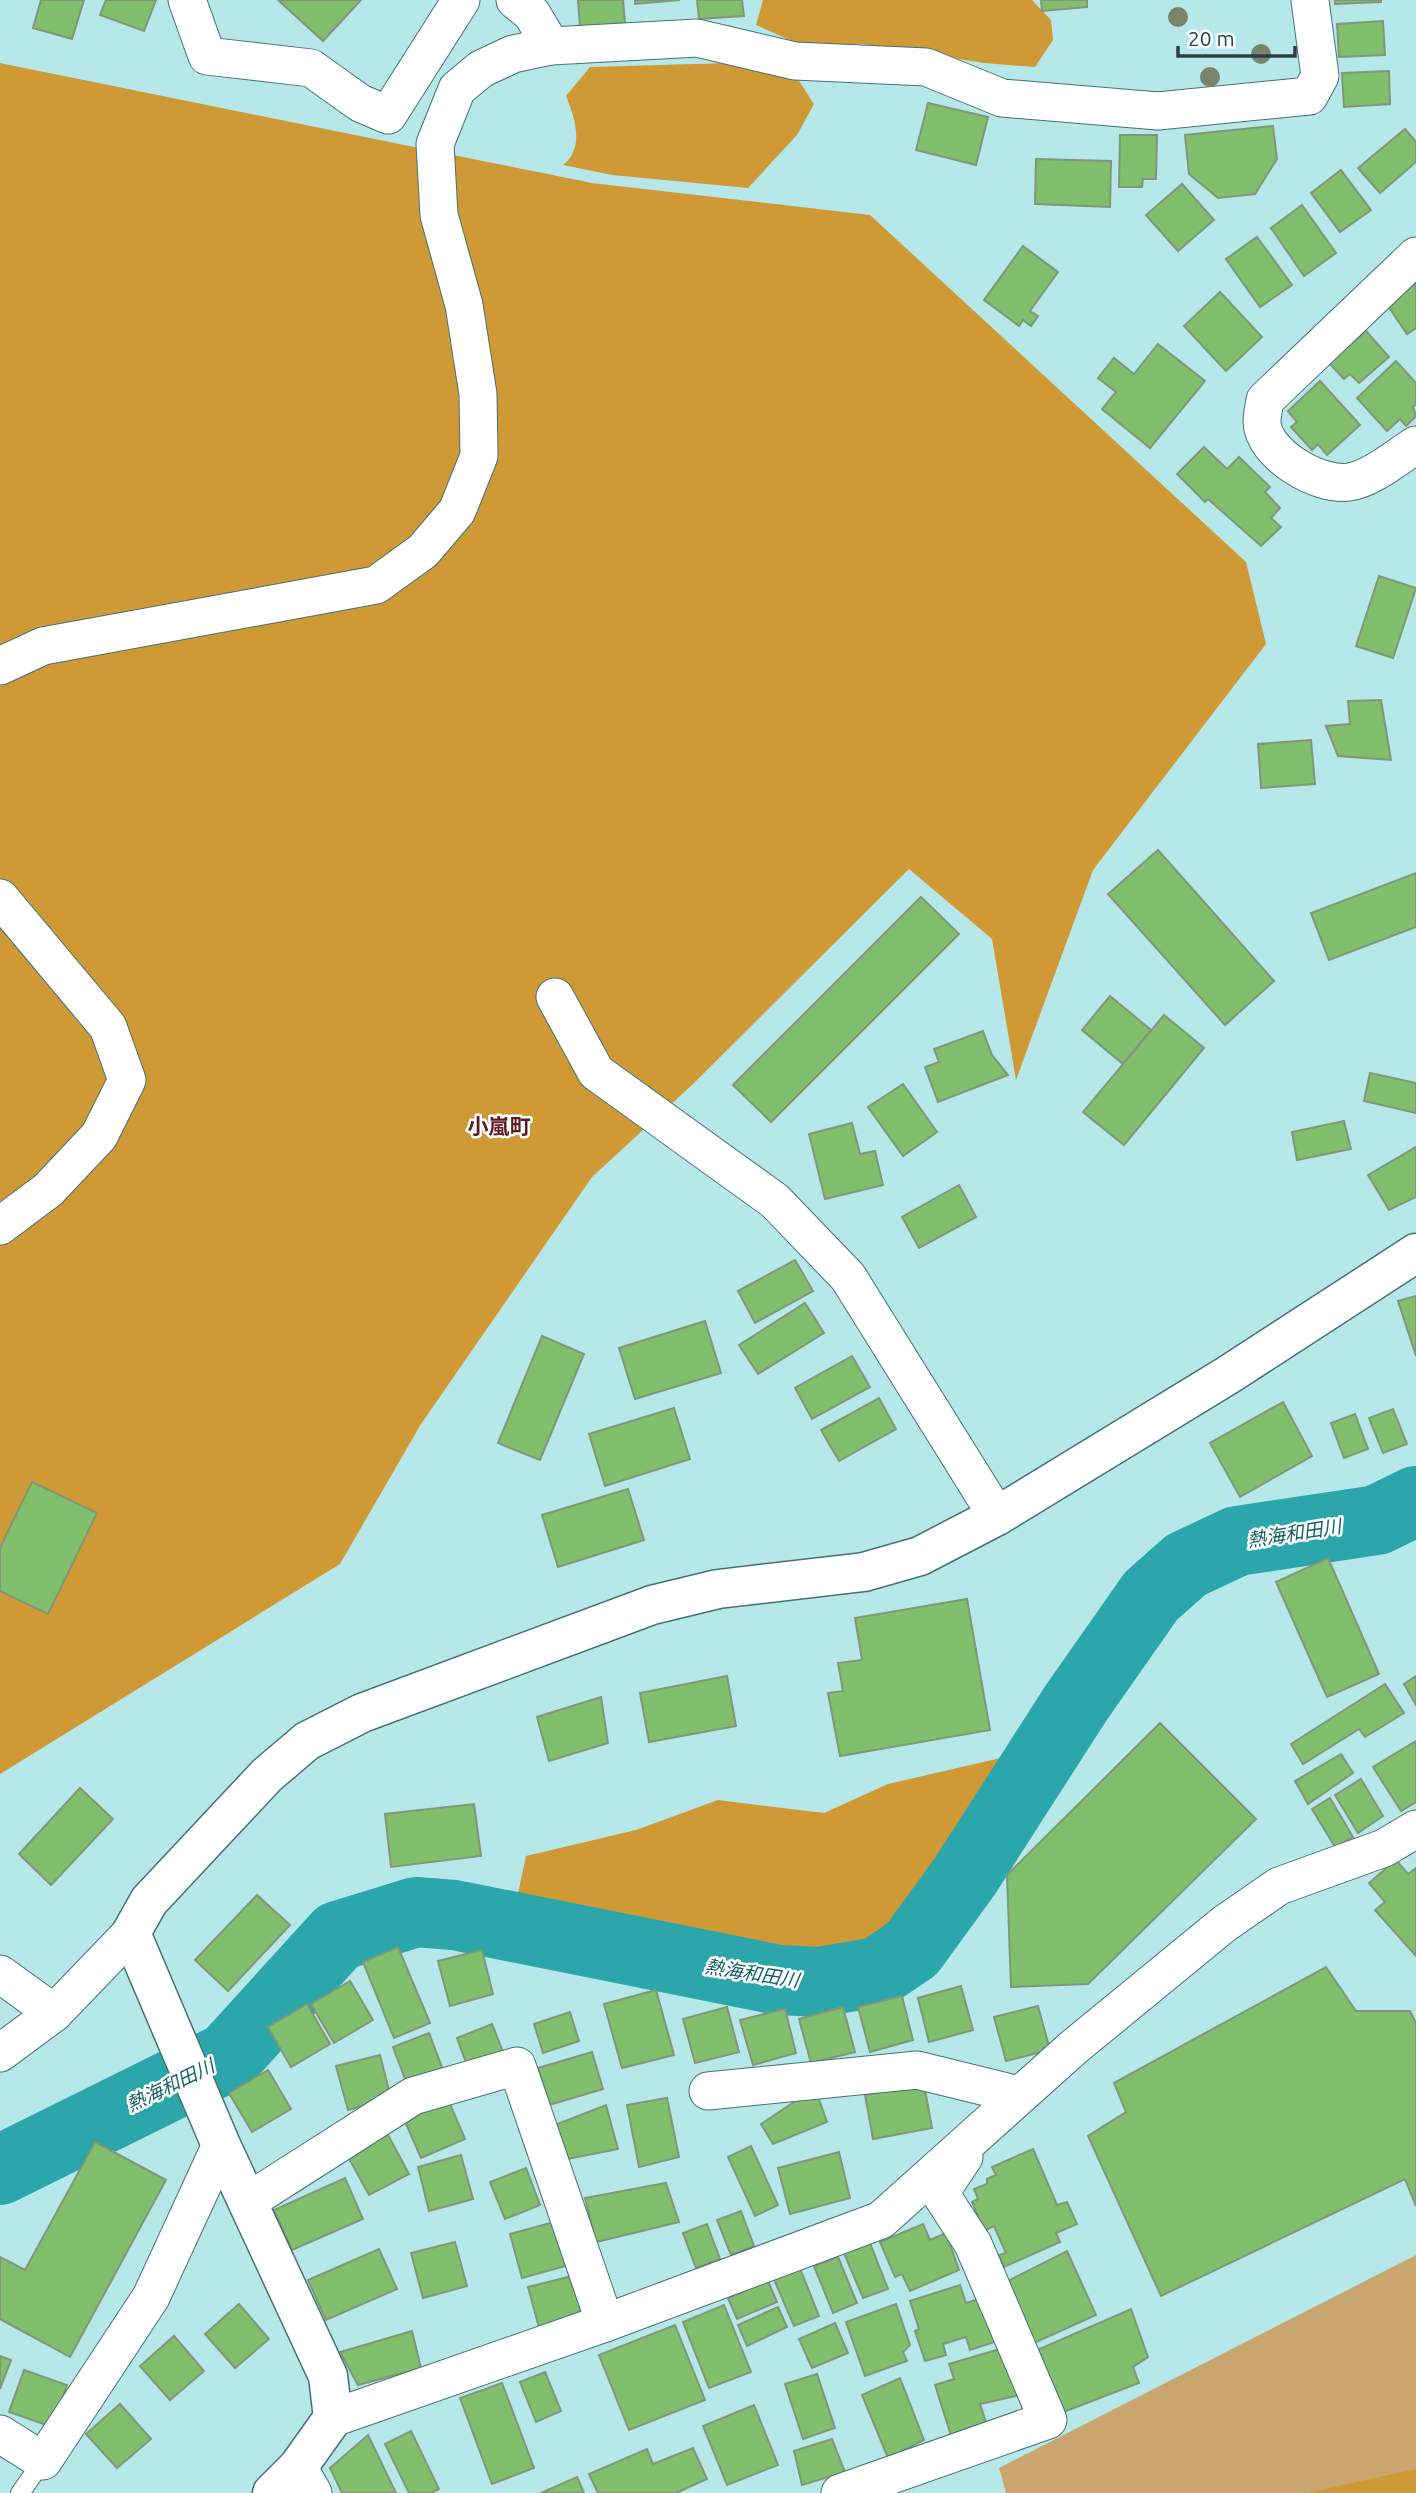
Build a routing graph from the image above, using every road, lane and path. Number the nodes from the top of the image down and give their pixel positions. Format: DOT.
graph roads {
  1 [pos="187,0"];
  2 [pos="461,0"];
  3 [pos="1310,0"];
  4 [pos="531,5"];
  5 [pos="551,46"];
  6 [pos="1416,256"];
  7 [pos="1416,445"];
  8 [pos="0,666"];
  9 [pos="0,898"];
  10 [pos="555,997"];
  11 [pos="0,1226"];
  12 [pos="1416,1253"];
  13 [pos="996,1516"];
  14 [pos="1416,1829"];
  15 [pos="131,1933"];
  16 [pos="0,1974"];
  17 [pos="54,2013"];
  18 [pos="0,2053"];
  19 [pos="708,2091"];
  20 [pos="1020,2095"];
  21 [pos="985,2125"];
  22 [pos="221,2145"];
  23 [pos="247,2202"];
  24 [pos="605,2323"];
  25 [pos="333,2418"];
  26 [pos="0,2434"];
  27 [pos="43,2460"];
  28 [pos="294,2484"];
  29 [pos="20,2493"];
  30 [pos="840,2493"];
  1 -- 2 [label="street"];
  3 -- 5 [label="street"];
  4 -- 5 [label="street"];
  5 -- 8 [label="street"];
  6 -- 7 [label="street"];
  9 -- 11 [label="street"];
  10 -- 13 [label="street"];
  12 -- 13 [label="street"];
  13 -- 15 [label="street"];
  14 -- 20 [label="street"];
  15 -- 17 [label="street"];
  15 -- 22 [label="street"];
  16 -- 17 [label="street"];
  17 -- 18 [label="street"];
  19 -- 20 [label="street"];
  20 -- 21 [label="street"];
  21 -- 24 [label="street"];
  21 -- 30 [label="street"];
  22 -- 23 [label="street"];
  22 -- 27 [label="street"];
  23 -- 24 [label="street"];
  23 -- 25 [label="street"];
  24 -- 25 [label="street"];
  25 -- 28 [label="street"];
  26 -- 27 [label="street"];
  27 -- 29 [label="lane"];
}
